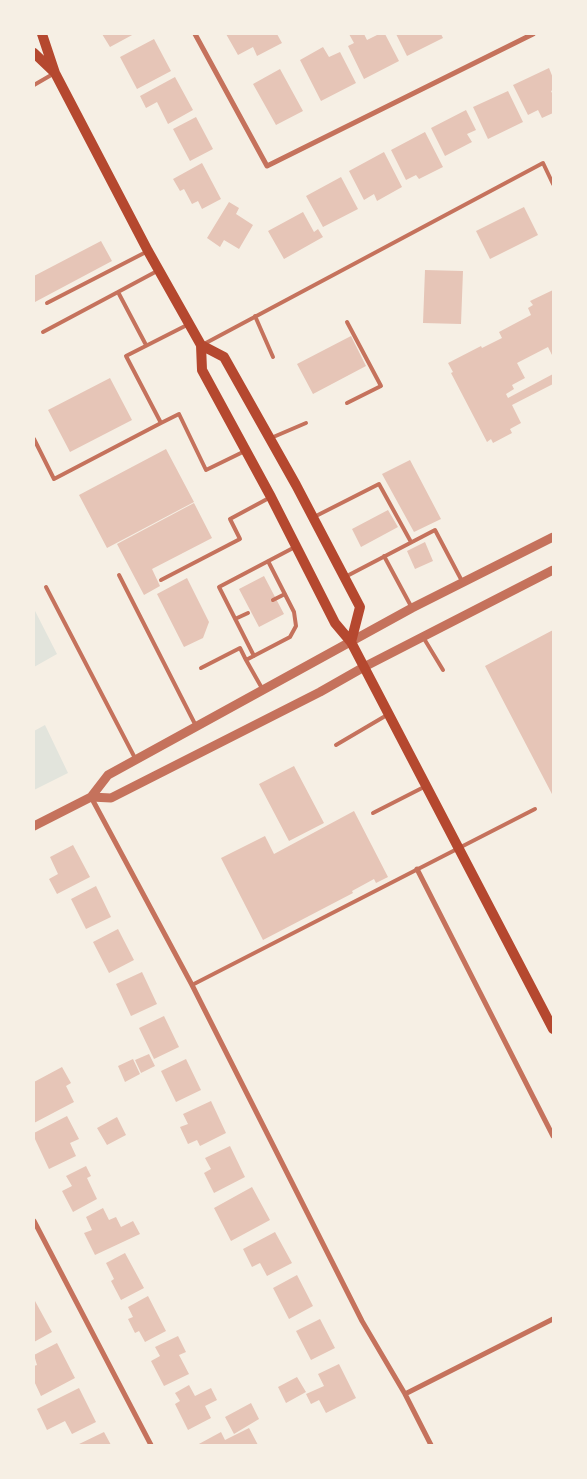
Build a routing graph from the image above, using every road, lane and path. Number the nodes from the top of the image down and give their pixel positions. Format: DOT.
graph roads {
  1 [pos="42,34"];
  2 [pos="195,34"];
  3 [pos="533,34"];
  4 [pos="34,53"];
  5 [pos="55,73"];
  6 [pos="34,85"];
  7 [pos="553,184"];
  8 [pos="148,251"];
  9 [pos="158,270"];
  10 [pos="118,292"];
  11 [pos="46,303"];
  12 [pos="254,316"];
  13 [pos="347,322"];
  14 [pos="189,324"];
  15 [pos="42,332"];
  16 [pos="146,345"];
  17 [pos="201,345"];
  18 [pos="273,358"];
  19 [pos="347,403"];
  20 [pos="306,422"];
  21 [pos="161,424"];
  22 [pos="34,439"];
  23 [pos="270,439"];
  24 [pos="247,450"];
  25 [pos="271,496"];
  26 [pos="312,518"];
  27 [pos="553,537"];
  28 [pos="411,542"];
  29 [pos="297,546"];
  30 [pos="384,556"];
  31 [pos="268,561"];
  32 [pos="553,570"];
  33 [pos="119,575"];
  34 [pos="344,578"];
  35 [pos="161,580"];
  36 [pos="463,583"];
  37 [pos="46,587"];
  38 [pos="285,594"];
  39 [pos="273,600"];
  40 [pos="412,608"];
  41 [pos="248,613"];
  42 [pos="235,620"];
  43 [pos="423,637"];
  44 [pos="351,642"];
  45 [pos="254,656"];
  46 [pos="246,660"];
  47 [pos="364,667"];
  48 [pos="201,668"];
  49 [pos="443,670"];
  50 [pos="263,690"];
  51 [pos="389,714"];
  52 [pos="196,726"];
  53 [pos="336,745"];
  54 [pos="136,760"];
  55 [pos="426,786"];
  56 [pos="91,797"];
  57 [pos="535,809"];
  58 [pos="373,814"];
  59 [pos="34,826"];
  60 [pos="459,847"];
  61 [pos="417,869"];
  62 [pos="192,986"];
  63 [pos="552,1023"];
  64 [pos="553,1136"];
  65 [pos="34,1221"];
  66 [pos="553,1318"];
  67 [pos="405,1394"];
  68 [pos="151,1445"];
  69 [pos="431,1445"];
  1 -- 5 [label="main road"];
  2 -- 3 [label="street"];
  4 -- 5 [label="main road"];
  5 -- 6 [label="lane"];
  5 -- 8 [label="main road"];
  7 -- 12 [label="lane"];
  8 -- 9 [label="main road"];
  8 -- 11 [label="lane"];
  9 -- 10 [label="lane"];
  9 -- 14 [label="main road"];
  10 -- 15 [label="lane"];
  10 -- 16 [label="lane"];
  12 -- 17 [label="lane"];
  12 -- 18 [label="lane"];
  13 -- 19 [label="lane"];
  14 -- 16 [label="lane"];
  14 -- 17 [label="main road"];
  16 -- 21 [label="lane"];
  17 -- 23 [label="main road"];
  17 -- 24 [label="main road"];
  20 -- 23 [label="lane"];
  21 -- 22 [label="lane"];
  21 -- 24 [label="lane"];
  23 -- 26 [label="main road"];
  24 -- 25 [label="main road"];
  25 -- 29 [label="main road"];
  25 -- 35 [label="lane"];
  26 -- 28 [label="lane"];
  26 -- 34 [label="main road"];
  27 -- 36 [label="street"];
  28 -- 30 [label="lane"];
  28 -- 36 [label="lane"];
  29 -- 31 [label="lane"];
  29 -- 44 [label="main road"];
  30 -- 34 [label="lane"];
  30 -- 40 [label="lane"];
  31 -- 38 [label="lane"];
  31 -- 42 [label="lane"];
  32 -- 43 [label="street"];
  33 -- 52 [label="lane"];
  34 -- 44 [label="main road"];
  36 -- 40 [label="street"];
  37 -- 54 [label="lane"];
  38 -- 39 [label="lane"];
  38 -- 45 [label="lane"];
  40 -- 44 [label="street"];
  41 -- 42 [label="lane"];
  42 -- 45 [label="lane"];
  43 -- 47 [label="street"];
  43 -- 49 [label="lane"];
  44 -- 47 [label="main road"];
  44 -- 50 [label="street"];
  45 -- 46 [label="lane"];
  46 -- 48 [label="lane"];
  46 -- 50 [label="lane"];
  47 -- 51 [label="main road"];
  47 -- 56 [label="street"];
  50 -- 52 [label="street"];
  51 -- 53 [label="lane"];
  51 -- 55 [label="main road"];
  52 -- 54 [label="street"];
  54 -- 56 [label="street"];
  55 -- 58 [label="lane"];
  55 -- 60 [label="main road"];
  56 -- 59 [label="street"];
  56 -- 62 [label="street"];
  57 -- 60 [label="lane"];
  60 -- 61 [label="lane"];
  60 -- 63 [label="main road"];
  61 -- 62 [label="lane"];
  61 -- 64 [label="street"];
  62 -- 67 [label="street"];
  65 -- 68 [label="street"];
  66 -- 67 [label="street"];
  67 -- 69 [label="street"];
}
